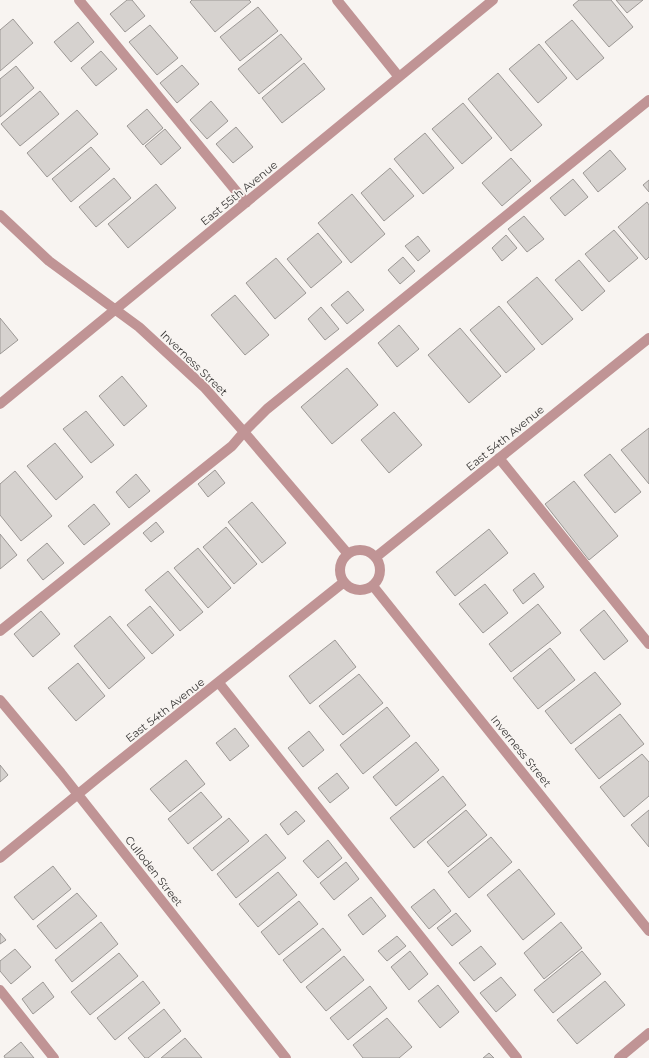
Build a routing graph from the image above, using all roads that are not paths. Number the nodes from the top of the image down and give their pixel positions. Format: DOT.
graph roads {
  1 [pos="79,0"];
  2 [pos="337,0"];
  3 [pos="493,0"];
  4 [pos="399,77"];
  5 [pos="649,100"];
  6 [pos="246,202"];
  7 [pos="0,215"];
  8 [pos="115,310"];
  9 [pos="649,338"];
  10 [pos="0,404"];
  11 [pos="244,432"];
  12 [pos="499,458"];
  13 [pos="348,554"];
  14 [pos="376,557"];
  15 [pos="344,582"];
  16 [pos="373,586"];
  17 [pos="0,631"];
  18 [pos="649,644"];
  19 [pos="219,683"];
  20 [pos="0,700"];
  21 [pos="78,795"];
  22 [pos="0,858"];
  23 [pos="649,931"];
  24 [pos="0,990"];
  25 [pos="649,1033"];
  26 [pos="54,1058"];
  27 [pos="286,1058"];
  28 [pos="517,1058"];
  29 [pos="619,1058"];
  1 -- 6 [label="street"];
  2 -- 4 [label="street"];
  3 -- 4 [label="street, East 55th Avenue"];
  4 -- 6 [label="street, East 55th Avenue"];
  5 -- 11 [label="street"];
  6 -- 8 [label="street, East 55th Avenue"];
  7 -- 8 [label="street, Inverness Street"];
  8 -- 10 [label="street, East 55th Avenue"];
  8 -- 11 [label="street, Inverness Street"];
  9 -- 12 [label="street, East 54th Avenue"];
  11 -- 13 [label="street, Inverness Street"];
  11 -- 17 [label="street"];
  12 -- 14 [label="street, East 54th Avenue"];
  12 -- 18 [label="street"];
  13 -- 14 [label="street"];
  13 -- 15 [label="street"];
  14 -- 16 [label="street"];
  15 -- 16 [label="street"];
  15 -- 19 [label="street, East 54th Avenue"];
  16 -- 23 [label="street, Inverness Street"];
  19 -- 21 [label="street, East 54th Avenue"];
  19 -- 28 [label="street"];
  20 -- 21 [label="street, Culloden Street"];
  21 -- 22 [label="street, East 54th Avenue"];
  21 -- 27 [label="street, Culloden Street"];
  24 -- 26 [label="street"];
  25 -- 29 [label="street"];
}
